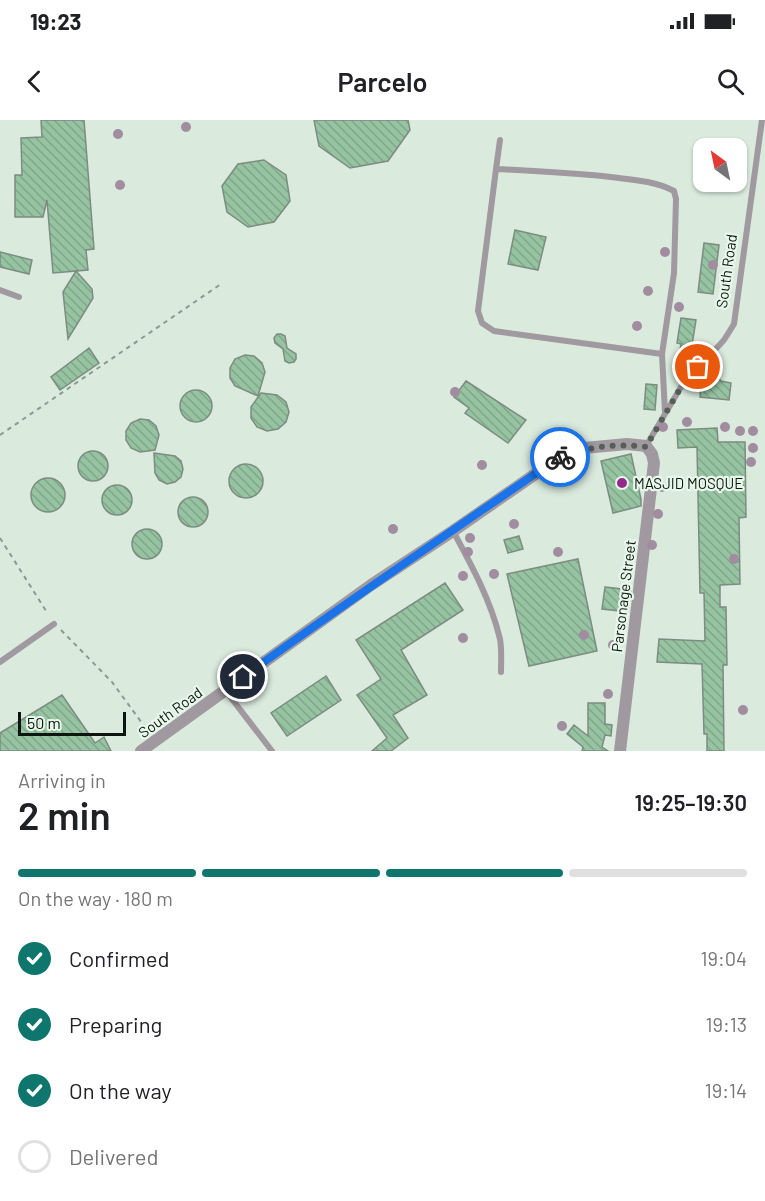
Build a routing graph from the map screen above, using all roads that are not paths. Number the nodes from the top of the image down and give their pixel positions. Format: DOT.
graph roads {
  1 [pos="762,120"];
  2 [pos="500,140"];
  3 [pos="496,170"];
  4 [pos="0,290"];
  5 [pos="19,297"];
  6 [pos="662,354"];
  7 [pos="665,413"];
  8 [pos="646,447"];
  9 [pos="453,531"];
  10 [pos="54,624"];
  11 [pos="0,662"];
  12 [pos="501,672"];
  13 [pos="225,690"];
  14 [pos="141,751"];
  15 [pos="272,751"];
  16 [pos="620,751"];
  1 -- 7 [label="lane, South Road"];
  2 -- 3 [label="lane"];
  3 -- 6 [label="lane"];
  3 -- 6 [label="lane"];
  4 -- 5 [label="lane"];
  6 -- 7 [label="lane"];
  7 -- 8 [label="lane, South Road"];
  8 -- 9 [label="street, South Road"];
  8 -- 16 [label="street, Parsonage Street"];
  9 -- 12 [label="lane"];
  9 -- 13 [label="street, South Road"];
  10 -- 11 [label="lane"];
  13 -- 14 [label="street, South Road"];
  13 -- 15 [label="lane"];
}
